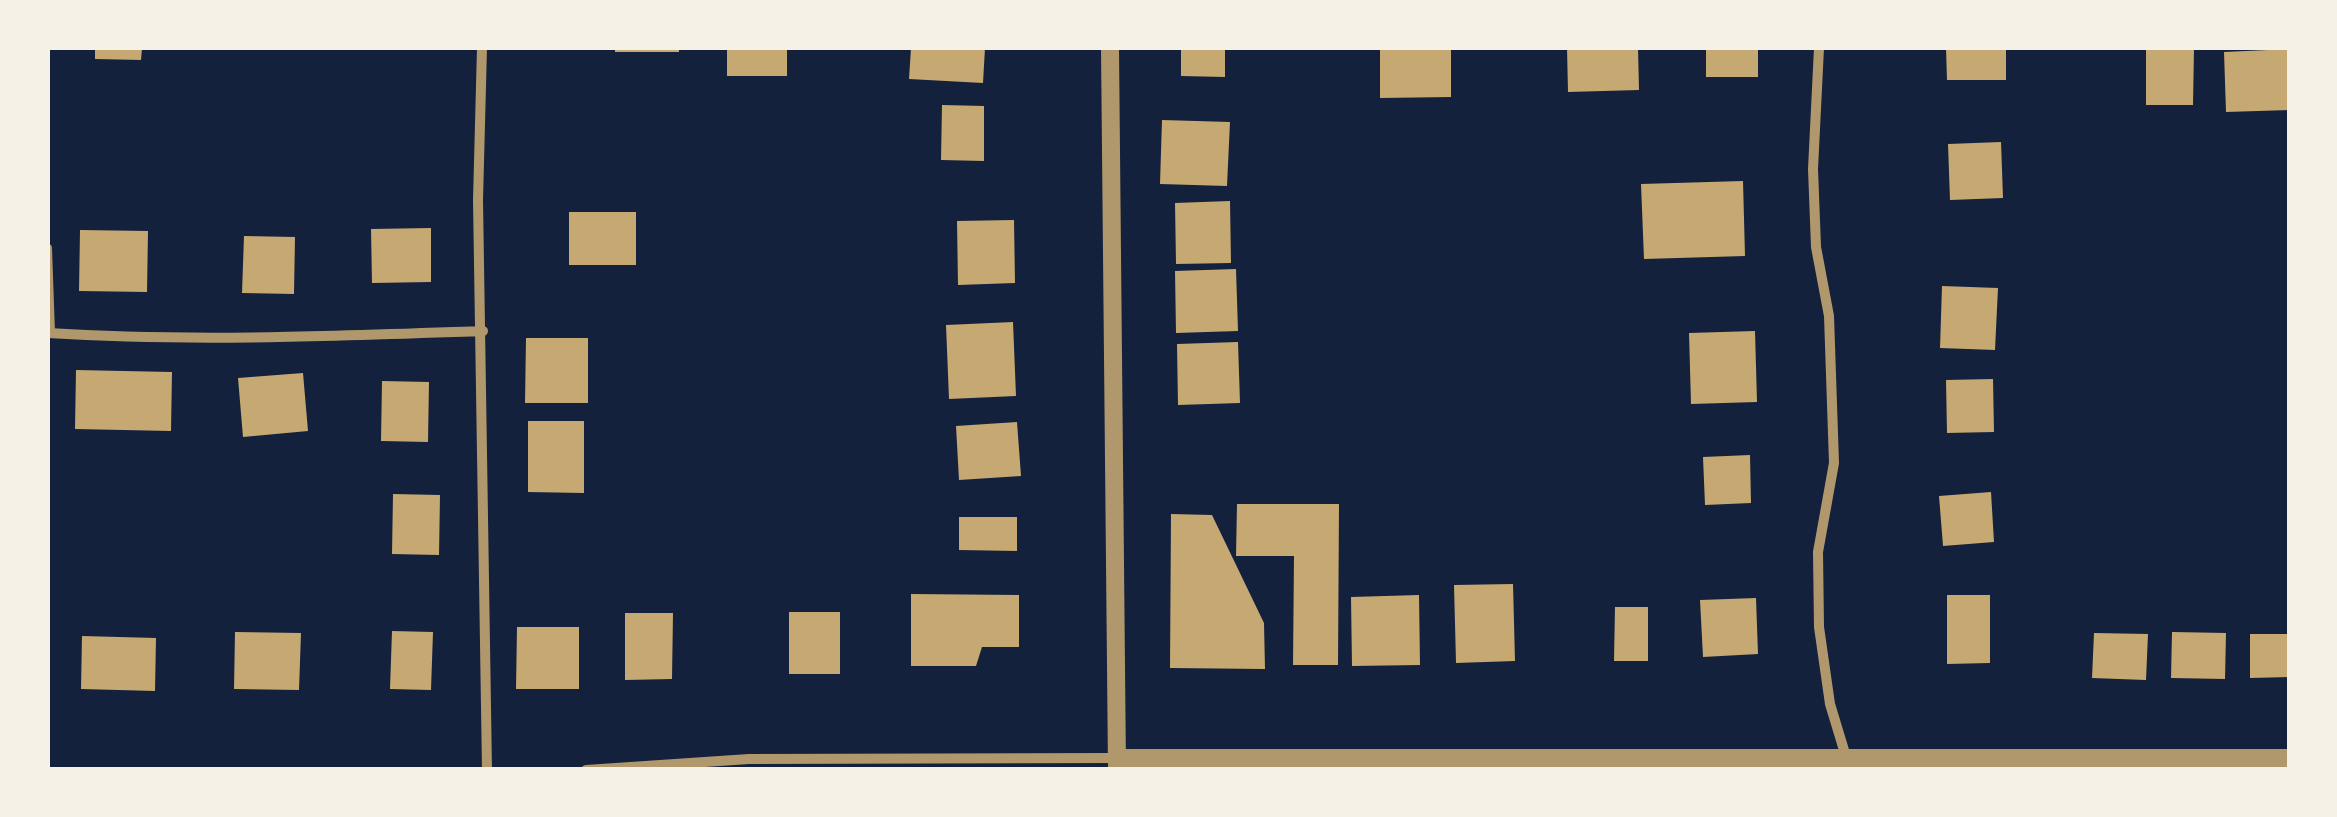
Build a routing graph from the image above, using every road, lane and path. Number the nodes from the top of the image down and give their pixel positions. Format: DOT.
graph roads {
  1 [pos="482,48"];
  2 [pos="1110,48"];
  3 [pos="1818,48"];
  4 [pos="48,248"];
  5 [pos="483,331"];
  6 [pos="49,333"];
  7 [pos="2290,758"];
  8 [pos="1117,764"];
  9 [pos="1850,764"];
  10 [pos="487,770"];
  11 [pos="586,770"];
  1 -- 5 [label="street"];
  2 -- 8 [label="street"];
  3 -- 9 [label="street"];
  4 -- 6 [label="lane"];
  5 -- 6 [label="street"];
  5 -- 10 [label="street"];
  7 -- 9 [label="street"];
  8 -- 9 [label="street"];
  8 -- 11 [label="street"];
}
